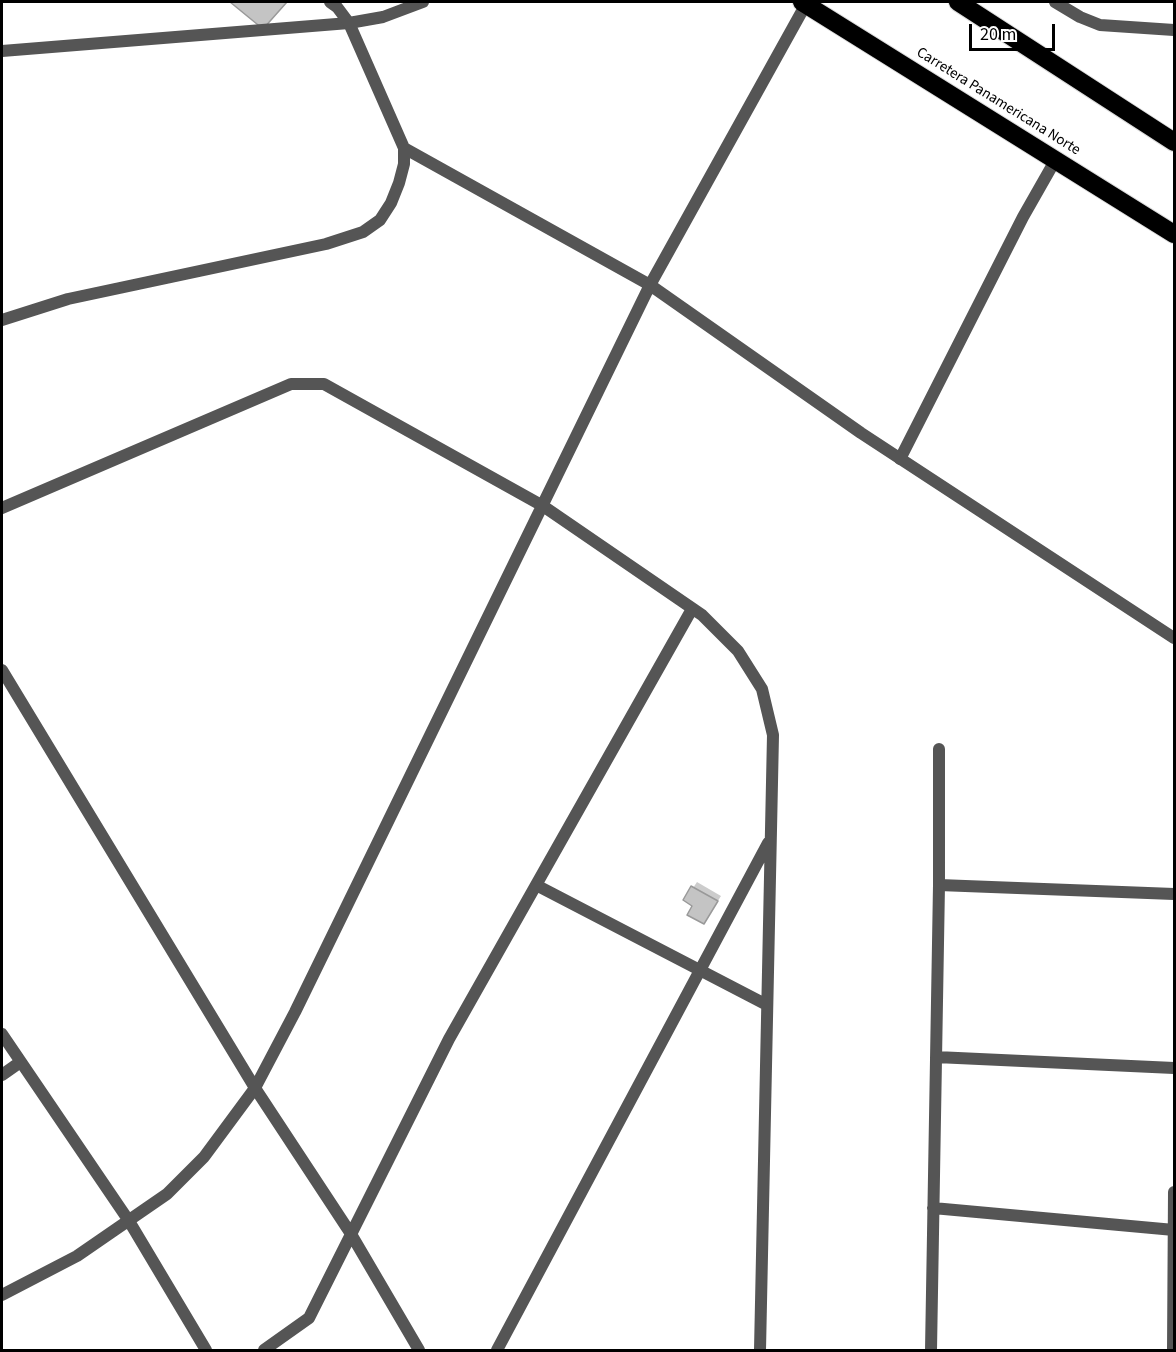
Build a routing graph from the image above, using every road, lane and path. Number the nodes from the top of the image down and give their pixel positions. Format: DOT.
graph roads {
  1 [pos="330,2"];
  2 [pos="423,2"];
  3 [pos="958,2"];
  4 [pos="1055,2"];
  5 [pos="804,3"];
  6 [pos="349,23"];
  7 [pos="1174,30"];
  8 [pos="2,51"];
  9 [pos="1174,142"];
  10 [pos="404,148"];
  11 [pos="1056,159"];
  12 [pos="1174,234"];
  13 [pos="650,285"];
  14 [pos="2,320"];
  15 [pos="900,459"];
  16 [pos="543,506"];
  17 [pos="2,508"];
  18 [pos="692,609"];
  19 [pos="1174,638"];
  20 [pos="2,670"];
  21 [pos="939,749"];
  22 [pos="770,839"];
  23 [pos="536,885"];
  24 [pos="939,885"];
  25 [pos="1174,894"];
  26 [pos="700,971"];
  27 [pos="767,1005"];
  28 [pos="2,1034"];
  29 [pos="936,1057"];
  30 [pos="19,1063"];
  31 [pos="1174,1068"];
  32 [pos="2,1075"];
  33 [pos="255,1088"];
  34 [pos="1174,1192"];
  35 [pos="933,1208"];
  36 [pos="129,1221"];
  37 [pos="1174,1230"];
  38 [pos="351,1234"];
  39 [pos="2,1295"];
  40 [pos="206,1350"];
  41 [pos="264,1350"];
  42 [pos="419,1350"];
  43 [pos="497,1350"];
  44 [pos="760,1350"];
  45 [pos="931,1350"];
  46 [pos="1173,1350"];
  1 -- 6 [label="street"];
  2 -- 6 [label="street"];
  3 -- 9 [label="highway"];
  4 -- 7 [label="street"];
  5 -- 11 [label="highway, Carretera Panamericana Norte"];
  5 -- 13 [label="street"];
  6 -- 8 [label="street"];
  6 -- 10 [label="street"];
  10 -- 13 [label="street"];
  10 -- 14 [label="street"];
  11 -- 12 [label="highway, Carretera Panamericana Norte"];
  11 -- 15 [label="street"];
  13 -- 15 [label="street"];
  13 -- 16 [label="street"];
  15 -- 19 [label="street"];
  16 -- 17 [label="street"];
  16 -- 18 [label="street"];
  16 -- 33 [label="street"];
  18 -- 22 [label="street"];
  18 -- 23 [label="street"];
  20 -- 33 [label="street"];
  21 -- 24 [label="street"];
  22 -- 26 [label="street"];
  22 -- 27 [label="street"];
  23 -- 26 [label="street"];
  23 -- 38 [label="street"];
  24 -- 25 [label="street"];
  24 -- 29 [label="street"];
  26 -- 27 [label="street"];
  26 -- 43 [label="street"];
  27 -- 44 [label="street"];
  28 -- 30 [label="street"];
  29 -- 31 [label="street"];
  29 -- 35 [label="street"];
  30 -- 32 [label="street"];
  30 -- 36 [label="street"];
  33 -- 36 [label="street"];
  33 -- 38 [label="street"];
  34 -- 37 [label="street"];
  35 -- 37 [label="street"];
  35 -- 45 [label="street"];
  36 -- 39 [label="street"];
  36 -- 40 [label="street"];
  37 -- 46 [label="street"];
  38 -- 41 [label="street"];
  38 -- 42 [label="street"];
}
